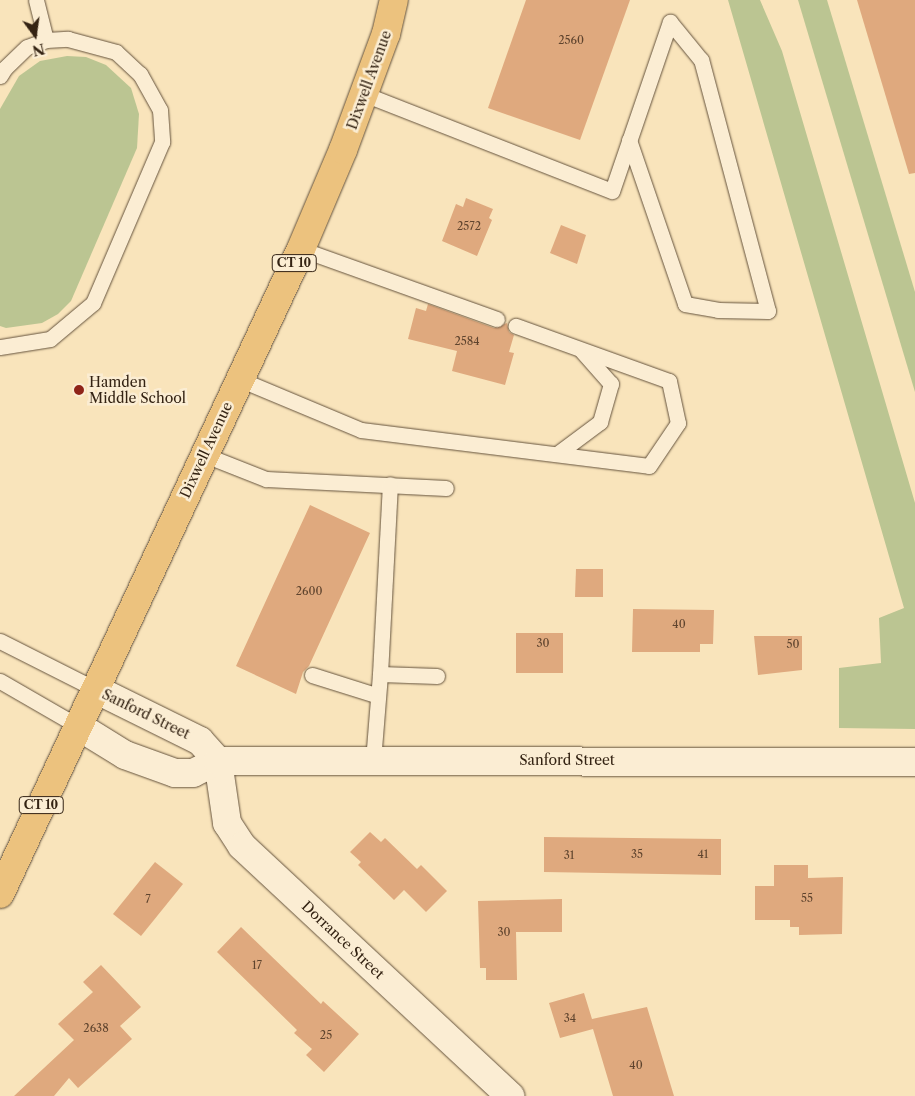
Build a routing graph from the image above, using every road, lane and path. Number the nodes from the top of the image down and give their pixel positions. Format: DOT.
graph roads {
  1 [pos="36,0"];
  2 [pos="394,0"];
  3 [pos="46,40"];
  4 [pos="0,76"];
  5 [pos="364,94"];
  6 [pos="629,140"];
  7 [pos="301,249"];
  8 [pos="497,320"];
  9 [pos="516,326"];
  10 [pos="0,347"];
  11 [pos="580,349"];
  12 [pos="239,379"];
  13 [pos="557,454"];
  14 [pos="205,455"];
  15 [pos="390,484"];
  16 [pos="446,488"];
  17 [pos="0,641"];
  18 [pos="380,674"];
  19 [pos="312,675"];
  20 [pos="437,676"];
  21 [pos="0,681"];
  22 [pos="95,689"];
  23 [pos="376,695"];
  24 [pos="78,726"];
  25 [pos="218,761"];
  26 [pos="373,761"];
  27 [pos="915,762"];
  28 [pos="0,894"];
  29 [pos="510,1096"];
  1 -- 3 [label="lane"];
  2 -- 5 [label="main road, Dixwell Avenue / CT 10"];
  3 -- 4 [label="lane"];
  3 -- 10 [label="lane"];
  5 -- 6 [label="lane"];
  5 -- 7 [label="main road, Dixwell Avenue / CT 10"];
  6 -- 6 [label="lane"];
  7 -- 8 [label="lane"];
  7 -- 12 [label="main road, Dixwell Avenue / CT 10"];
  9 -- 11 [label="lane"];
  11 -- 13 [label="lane"];
  11 -- 13 [label="lane"];
  12 -- 13 [label="lane"];
  12 -- 14 [label="main road, Dixwell Avenue / CT 10"];
  14 -- 15 [label="lane"];
  14 -- 22 [label="main road, Dixwell Avenue / CT 10"];
  15 -- 16 [label="lane"];
  15 -- 18 [label="lane"];
  17 -- 22 [label="lane"];
  18 -- 20 [label="lane"];
  18 -- 23 [label="lane"];
  19 -- 23 [label="lane"];
  21 -- 24 [label="lane"];
  22 -- 24 [label="main road, Dixwell Avenue / CT 10"];
  22 -- 25 [label="street, Sanford Street"];
  23 -- 26 [label="lane"];
  24 -- 25 [label="street, Sanford Street"];
  24 -- 28 [label="main road, Dixwell Avenue / CT 10"];
  25 -- 26 [label="street, Sanford Street"];
  25 -- 29 [label="street, Dorrance Street"];
  26 -- 27 [label="street, Sanford Street"];
}
